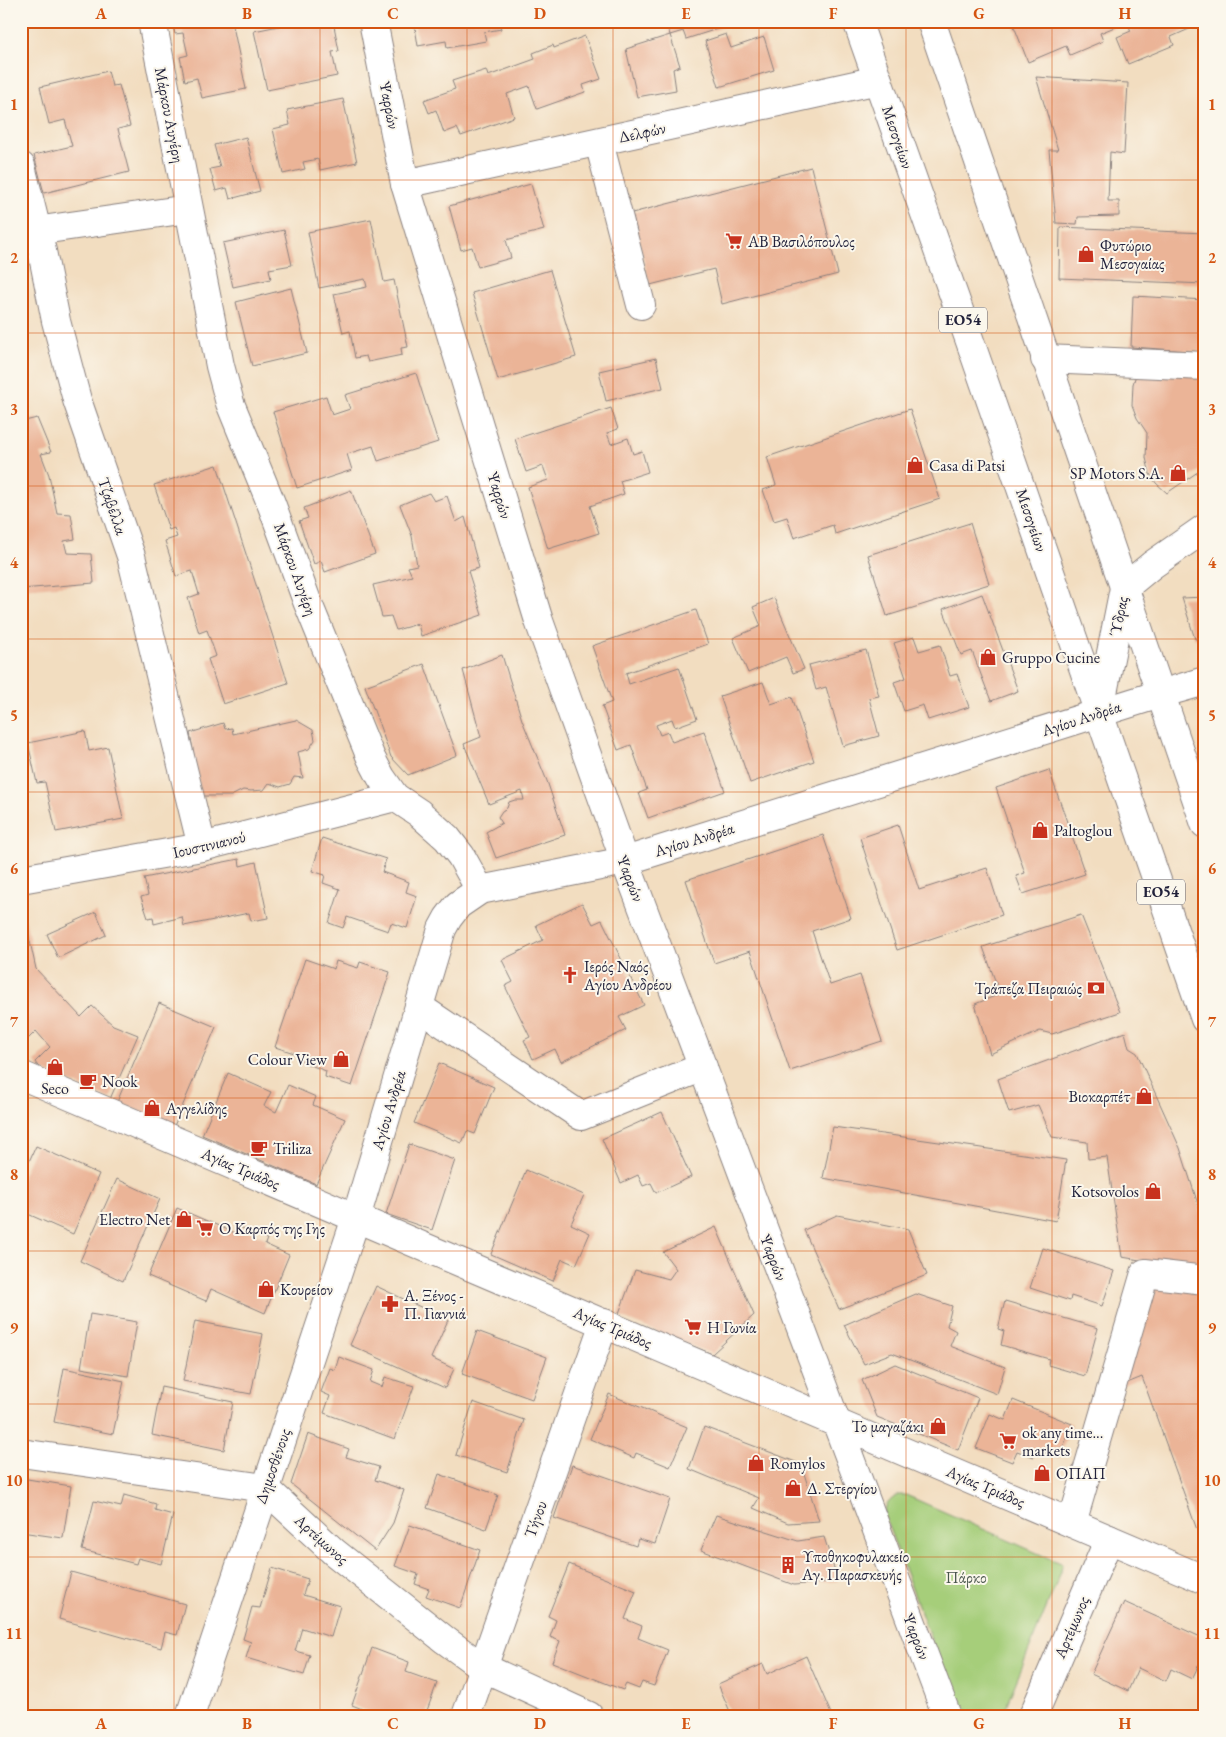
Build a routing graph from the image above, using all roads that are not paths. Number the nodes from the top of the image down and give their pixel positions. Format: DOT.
graph roads {
  1 [pos="152,21"];
  2 [pos="374,21"];
  3 [pos="857,21"];
  4 [pos="931,21"];
  5 [pos="878,80"];
  6 [pos="599,142"];
  7 [pos="21,166"];
  8 [pos="405,184"];
  9 [pos="188,209"];
  10 [pos="29,232"];
  11 [pos="641,305"];
  12 [pos="1045,358"];
  13 [pos="1205,366"];
  14 [pos="1205,528"];
  15 [pos="1124,588"];
  16 [pos="1205,681"];
  17 [pos="1160,694"];
  18 [pos="1099,713"];
  19 [pos="395,797"];
  20 [pos="1205,824"];
  21 [pos="202,847"];
  22 [pos="625,861"];
  23 [pos="21,879"];
  24 [pos="480,890"];
  25 [pos="419,1007"];
  26 [pos="1205,1019"];
  27 [pos="703,1067"];
  28 [pos="21,1075"];
  29 [pos="356,1218"];
  30 [pos="1205,1280"];
  31 [pos="604,1323"];
  32 [pos="837,1423"];
  33 [pos="21,1453"];
  34 [pos="265,1488"];
  35 [pos="1072,1523"];
  36 [pos="1108,1539"];
  37 [pos="1205,1580"];
  38 [pos="482,1667"];
  39 [pos="190,1716"];
  40 [pos="466,1716"];
  41 [pos="589,1716"];
  42 [pos="948,1716"];
  43 [pos="1033,1716"];
  1 -- 9 [label="street, Μάρκου Αυγέρη"];
  2 -- 8 [label="street, Ψαρρών"];
  3 -- 5 [label="street, Μεσογείων / ΕΟ54"];
  4 -- 12 [label="street"];
  5 -- 6 [label="street, Δελφών"];
  5 -- 18 [label="street, Μεσογείων / ΕΟ54"];
  6 -- 8 [label="street, Δελφών"];
  6 -- 11 [label="street"];
  7 -- 10 [label="street, Τζαβέλλα"];
  8 -- 22 [label="street, Ψαρρών"];
  9 -- 10 [label="street"];
  9 -- 19 [label="street, Μάρκου Αυγέρη"];
  10 -- 21 [label="street, Τζαβέλλα"];
  12 -- 13 [label="street"];
  12 -- 15 [label="street"];
  14 -- 15 [label="street, Ύδρας"];
  15 -- 17 [label="street"];
  15 -- 18 [label="street, Ύδρας"];
  16 -- 17 [label="street, Αγίου Ανδρέα"];
  17 -- 18 [label="street, Αγίου Ανδρέα"];
  17 -- 20 [label="street"];
  18 -- 22 [label="street, Αγίου Ανδρέα"];
  18 -- 26 [label="street, Μεσογείων / ΕΟ54"];
  19 -- 21 [label="street, Ιουστινιανού"];
  19 -- 24 [label="street, Μάρκου Αυγέρη"];
  21 -- 23 [label="street, Ιουστινιανού"];
  22 -- 24 [label="street, Αγίου Ανδρέα"];
  22 -- 27 [label="street, Ψαρρών"];
  24 -- 25 [label="street, Αγίου Ανδρέα"];
  25 -- 27 [label="street"];
  25 -- 29 [label="street, Αγίου Ανδρέα"];
  27 -- 32 [label="street, Ψαρρών"];
  28 -- 29 [label="street, Αγίας Τριάδος"];
  29 -- 31 [label="street, Αγίας Τριάδος"];
  29 -- 34 [label="street, Δημοσθένους"];
  30 -- 35 [label="street"];
  31 -- 32 [label="street, Αγίας Τριάδος"];
  31 -- 38 [label="street, Τήνου"];
  32 -- 35 [label="street, Αγίας Τριάδος"];
  32 -- 42 [label="street, Ψαρρών"];
  33 -- 34 [label="street"];
  34 -- 38 [label="street, Αρτέμωνος"];
  34 -- 39 [label="street, Δημοσθένους"];
  35 -- 36 [label="street, Αγίας Τριάδος"];
  36 -- 37 [label="street, Αγίας Τριάδος"];
  36 -- 43 [label="street, Αρτέμωνος"];
  38 -- 40 [label="street, Τήνου"];
  38 -- 41 [label="street, Αρτέμωνος"];
}
